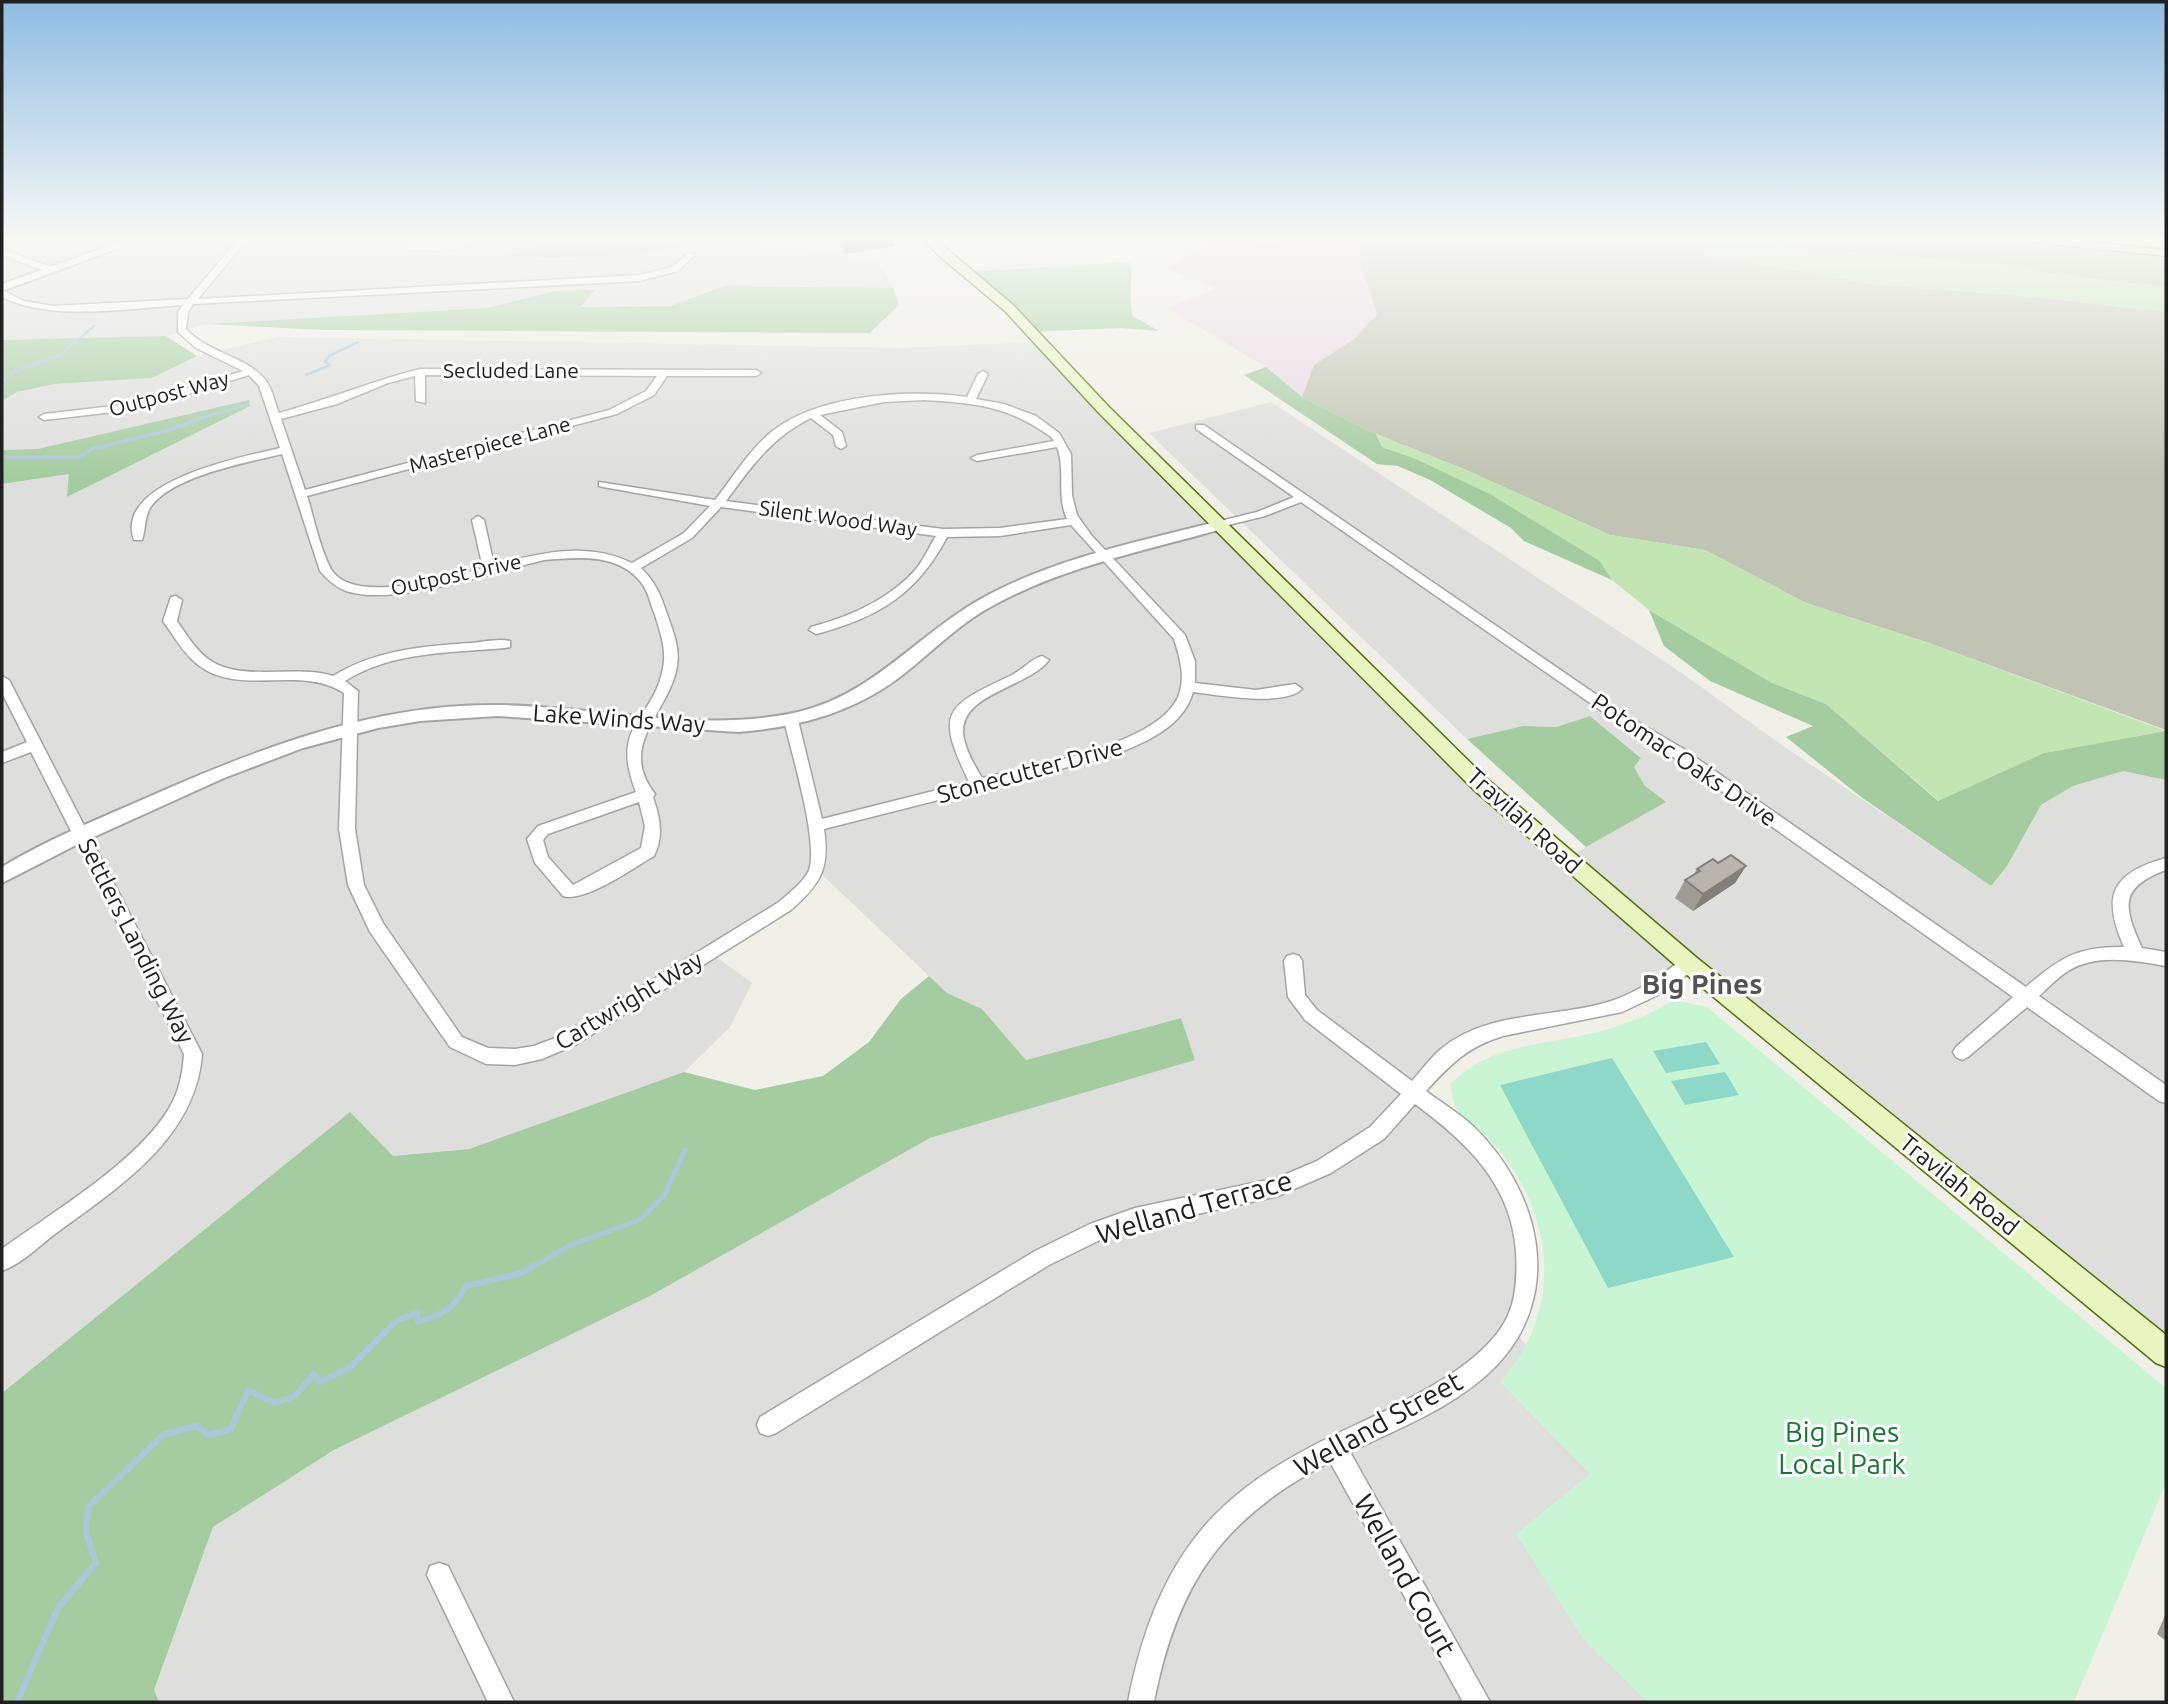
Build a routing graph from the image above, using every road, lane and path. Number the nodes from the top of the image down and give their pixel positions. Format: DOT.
graph roads {
  1 [pos="182,319"];
  2 [pos="1019,319"];
  3 [pos="252,371"];
  4 [pos="420,372"];
  5 [pos="665,372"];
  6 [pos="756,373"];
  7 [pos="983,374"];
  8 [pos="421,401"];
  9 [pos="970,401"];
  10 [pos="812,414"];
  11 [pos="44,416"];
  12 [pos="274,418"];
  13 [pos="1200,427"];
  14 [pos="1061,443"];
  15 [pos="841,446"];
  16 [pos="285,450"];
  17 [pos="977,458"];
  18 [pos="603,484"];
  19 [pos="301,494"];
  20 [pos="1302,498"];
  21 [pos="718,502"];
  22 [pos="478,520"];
  23 [pos="1075,521"];
  24 [pos="1220,524"];
  25 [pos="943,533"];
  26 [pos="138,537"];
  27 [pos="1108,558"];
  28 [pos="633,568"];
  29 [pos="489,569"];
  30 [pos="176,600"];
  31 [pos="816,629"];
  32 [pos="505,644"];
  33 [pos="1042,660"];
  34 [pos="338,679"];
  35 [pos="2,680"];
  36 [pos="1189,687"];
  37 [pos="1295,689"];
  38 [pos="645,720"];
  39 [pos="791,720"];
  40 [pos="351,728"];
  41 [pos="36,744"];
  42 [pos="2,758"];
  43 [pos="978,786"];
  44 [pos="647,794"];
  45 [pos="815,826"];
  46 [pos="82,834"];
  47 [pos="2166,864"];
  48 [pos="2,876"];
  49 [pos="2136,954"];
  50 [pos="2166,959"];
  51 [pos="1293,961"];
  52 [pos="1689,964"];
  53 [pos="2028,998"];
  54 [pos="1962,1052"];
  55 [pos="1411,1091"];
  56 [pos="2166,1095"];
  57 [pos="2,1261"];
  58 [pos="2166,1353"];
  59 [pos="768,1425"];
  60 [pos="1334,1447"];
  61 [pos="439,1576"];
  62 [pos="501,1702"];
  63 [pos="1141,1702"];
  64 [pos="1477,1702"];
  1 -- 3 [label="street"];
  2 -- 24 [label="main road, Travilah Road"];
  3 -- 11 [label="street, Outpost Way"];
  3 -- 12 [label="street, Outpost Drive"];
  4 -- 5 [label="street, Secluded Lane"];
  4 -- 8 [label="street"];
  4 -- 12 [label="street, Secluded Lane"];
  5 -- 6 [label="street, Secluded Lane"];
  5 -- 19 [label="street, Masterpiece Lane"];
  7 -- 9 [label="street"];
  9 -- 10 [label="street"];
  9 -- 14 [label="street"];
  10 -- 15 [label="street"];
  10 -- 21 [label="street"];
  12 -- 16 [label="street, Outpost Drive"];
  13 -- 20 [label="street, Potomac Oaks Drive"];
  14 -- 17 [label="street"];
  14 -- 23 [label="street"];
  16 -- 19 [label="street, Outpost Drive"];
  16 -- 26 [label="street"];
  18 -- 21 [label="street, Silent Wood Way"];
  19 -- 29 [label="street, Outpost Drive"];
  20 -- 24 [label="street"];
  20 -- 53 [label="street, Potomac Oaks Drive"];
  21 -- 25 [label="street, Silent Wood Way"];
  21 -- 28 [label="street"];
  22 -- 29 [label="street"];
  23 -- 25 [label="street, Silent Wood Way"];
  23 -- 27 [label="street"];
  24 -- 27 [label="street, Lake Winds Way"];
  24 -- 52 [label="main road, Travilah Road"];
  25 -- 31 [label="street"];
  27 -- 36 [label="street"];
  27 -- 39 [label="street, Lake Winds Way"];
  28 -- 29 [label="street, Outpost Drive"];
  28 -- 38 [label="street"];
  30 -- 34 [label="street"];
  32 -- 34 [label="street"];
  33 -- 43 [label="street"];
  34 -- 40 [label="street, Cartwright Way"];
  35 -- 41 [label="street, Settlers Landing Way"];
  36 -- 37 [label="street"];
  36 -- 43 [label="street, Stonecutter Drive"];
  38 -- 39 [label="street, Lake Winds Way"];
  38 -- 40 [label="street, Lake Winds Way"];
  38 -- 44 [label="street"];
  39 -- 45 [label="street, Cartwright Way"];
  40 -- 45 [label="street, Cartwright Way"];
  40 -- 46 [label="street, Lake Winds Way"];
  41 -- 42 [label="street"];
  41 -- 46 [label="street, Settlers Landing Way"];
  43 -- 45 [label="street, Stonecutter Drive"];
  44 -- 44 [label="street"];
  46 -- 48 [label="street, Lake Winds Way"];
  46 -- 57 [label="street, Settlers Landing Way"];
  47 -- 49 [label="street"];
  49 -- 50 [label="street"];
  49 -- 53 [label="street"];
  51 -- 55 [label="street, Welland Street"];
  52 -- 55 [label="street, Welland Terrace"];
  52 -- 58 [label="main road, Travilah Road"];
  53 -- 54 [label="street"];
  53 -- 56 [label="street, Potomac Oaks Drive"];
  55 -- 59 [label="street, Welland Terrace"];
  55 -- 60 [label="street, Welland Street"];
  60 -- 63 [label="street, Welland Street"];
  60 -- 64 [label="street, Welland Court"];
  61 -- 62 [label="street"];
}
